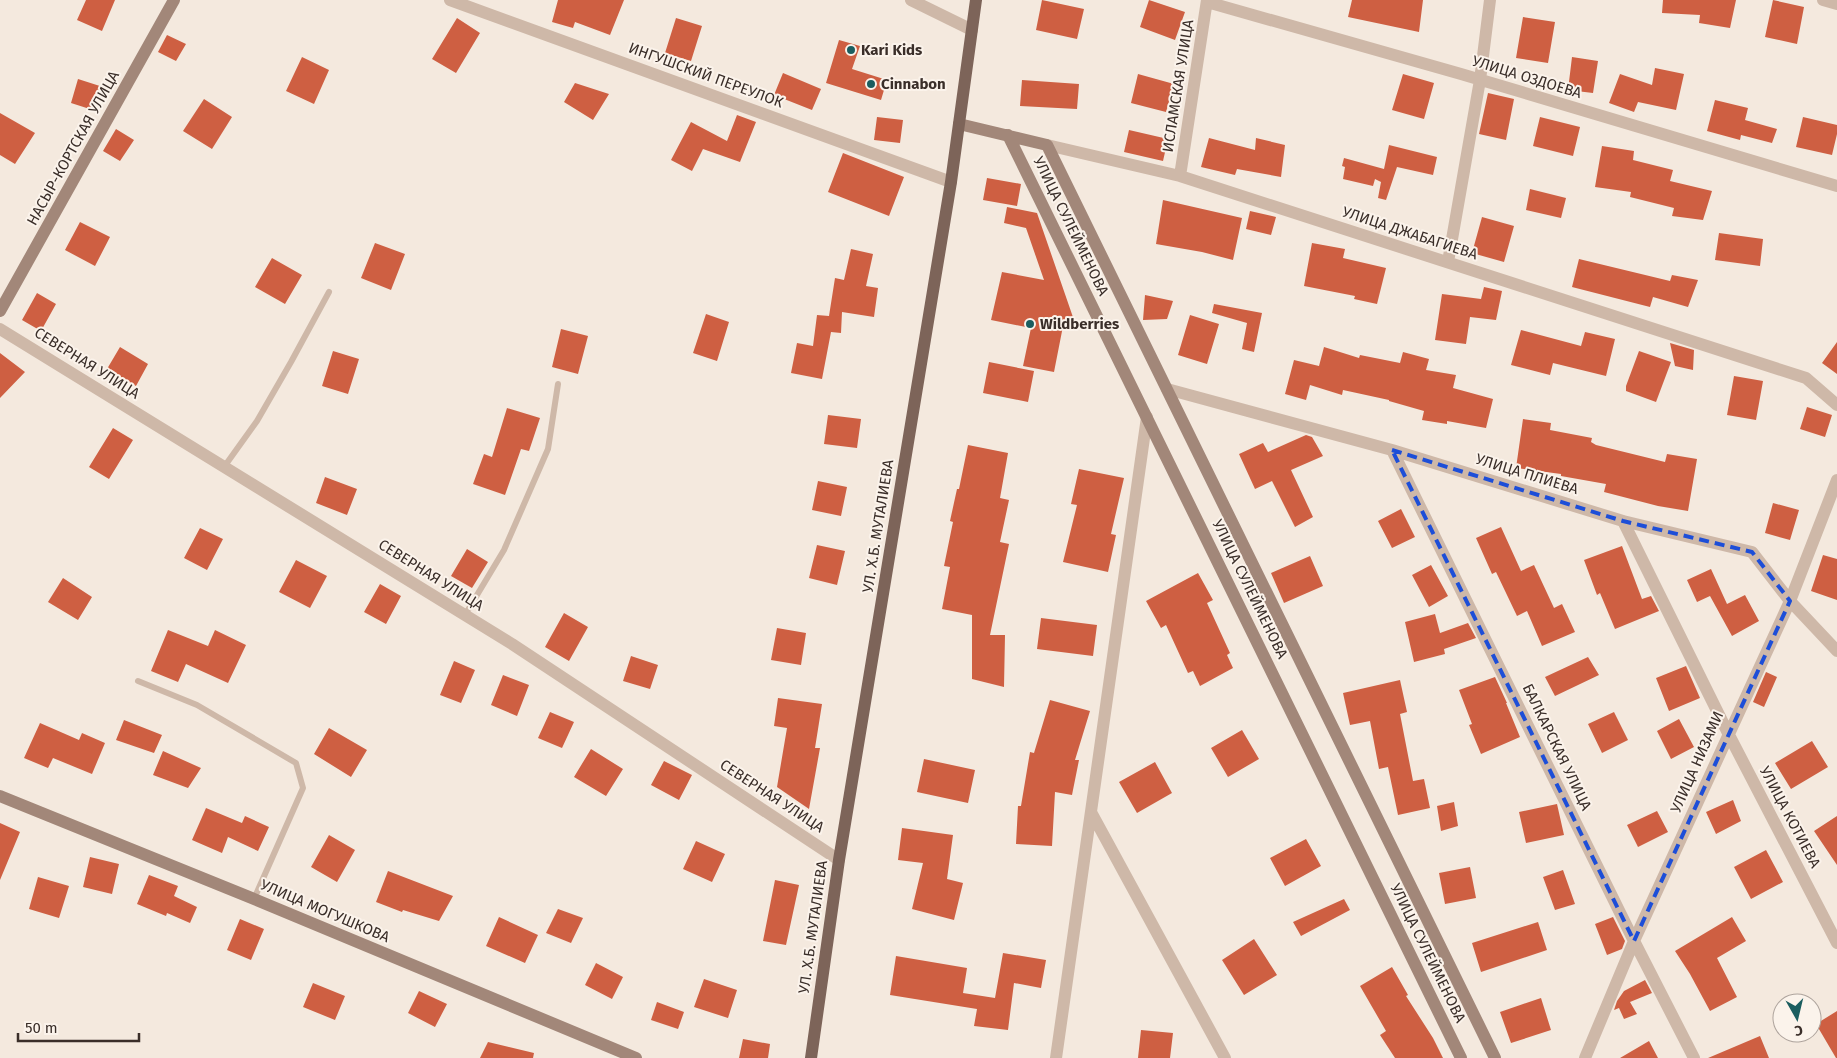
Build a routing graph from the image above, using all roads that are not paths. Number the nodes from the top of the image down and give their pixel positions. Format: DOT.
graph roads {
  1 [pos="174,0"];
  2 [pos="450,0"];
  3 [pos="911,0"];
  4 [pos="976,0"];
  5 [pos="1490,0"];
  6 [pos="1823,0"];
  7 [pos="1207,1"];
  8 [pos="1837,4"];
  9 [pos="972,30"];
  10 [pos="1480,80"];
  11 [pos="959,124"];
  12 [pos="1008,135"];
  13 [pos="1047,145"];
  14 [pos="1180,176"];
  15 [pos="951,182"];
  16 [pos="1837,186"];
  17 [pos="1448,262"];
  18 [pos="329,292"];
  19 [pos="0,311"];
  20 [pos="0,329"];
  21 [pos="558,384"];
  22 [pos="1166,388"];
  23 [pos="1837,405"];
  24 [pos="1147,417"];
  25 [pos="1392,450"];
  26 [pos="224,467"];
  27 [pos="1837,480"];
  28 [pos="1623,521"];
  29 [pos="1790,601"];
  30 [pos="465,615"];
  31 [pos="1837,651"];
  32 [pos="138,682"];
  33 [pos="1728,734"];
  34 [pos="0,796"];
  35 [pos="1091,812"];
  36 [pos="839,860"];
  37 [pos="254,899"];
  38 [pos="1634,941"];
  39 [pos="1837,943"];
  40 [pos="636,1058"];
  41 [pos="812,1058"];
  42 [pos="1056,1058"];
  43 [pos="1225,1058"];
  44 [pos="1461,1058"];
  45 [pos="1495,1058"];
  46 [pos="1585,1058"];
  47 [pos="1694,1058"];
  1 -- 19 [label="main road, НАСЫР-КОРТСКАЯ УЛИЦА"];
  2 -- 15 [label="street, ИНГУШСКИЙ ПЕРЕУЛОК"];
  3 -- 9 [label="street"];
  4 -- 9 [label="main road, УЛ. Х.Б. МУТАЛИЕВА"];
  5 -- 10 [label="street"];
  6 -- 8 [label="street"];
  7 -- 10 [label="street, УЛИЦА ОЗДОЕВА"];
  7 -- 14 [label="street, ИСЛАМСКАЯ УЛИЦА"];
  9 -- 11 [label="main road, УЛ. Х.Б. МУТАЛИЕВА"];
  10 -- 16 [label="street, УЛИЦА ОЗДОЕВА"];
  10 -- 17 [label="street"];
  11 -- 12 [label="main road, УЛИЦА ДЖАБАГИЕВА"];
  11 -- 15 [label="main road, УЛ. Х.Б. МУТАЛИЕВА"];
  12 -- 13 [label="main road, УЛИЦА ДЖАБАГИЕВА"];
  12 -- 24 [label="main road, УЛИЦА СУЛЕЙМЕНОВА"];
  13 -- 14 [label="street, УЛИЦА ДЖАБАГИЕВА"];
  13 -- 22 [label="main road, УЛИЦА СУЛЕЙМЕНОВА"];
  14 -- 17 [label="street, УЛИЦА ДЖАБАГИЕВА"];
  15 -- 36 [label="main road, УЛ. Х.Б. МУТАЛИЕВА"];
  17 -- 23 [label="street, УЛИЦА ДЖАБАГИЕВА"];
  18 -- 26 [label="lane"];
  20 -- 26 [label="street, СЕВЕРНАЯ УЛИЦА"];
  21 -- 30 [label="lane"];
  22 -- 25 [label="street, УЛИЦА ПЛИЕВА"];
  22 -- 45 [label="main road, УЛИЦА СУЛЕЙМЕНОВА"];
  24 -- 35 [label="street"];
  24 -- 44 [label="main road, УЛИЦА СУЛЕЙМЕНОВА"];
  25 -- 28 [label="street, УЛИЦА ПЛИЕВА"];
  25 -- 38 [label="street, БАЛКАРСКАЯ УЛИЦА"];
  26 -- 30 [label="street, СЕВЕРНАЯ УЛИЦА"];
  27 -- 29 [label="street, УЛИЦА НИЗАМИ"];
  28 -- 29 [label="street, УЛИЦА ПЛИЕВА"];
  28 -- 33 [label="street, УЛИЦА КОТИЕВА"];
  29 -- 31 [label="street, УЛИЦА ПЛИЕВА"];
  29 -- 33 [label="street, УЛИЦА НИЗАМИ"];
  30 -- 36 [label="street, СЕВЕРНАЯ УЛИЦА"];
  32 -- 37 [label="lane"];
  33 -- 38 [label="street, УЛИЦА НИЗАМИ"];
  33 -- 39 [label="street, УЛИЦА КОТИЕВА"];
  34 -- 37 [label="main road, УЛИЦА МОГУШКОВА"];
  35 -- 42 [label="street"];
  35 -- 43 [label="street"];
  36 -- 41 [label="main road, УЛ. Х.Б. МУТАЛИЕВА"];
  37 -- 40 [label="main road, УЛИЦА МОГУШКОВА"];
  38 -- 46 [label="street, УЛИЦА НИЗАМИ"];
  38 -- 47 [label="street, БАЛКАРСКАЯ УЛИЦА"];
}
